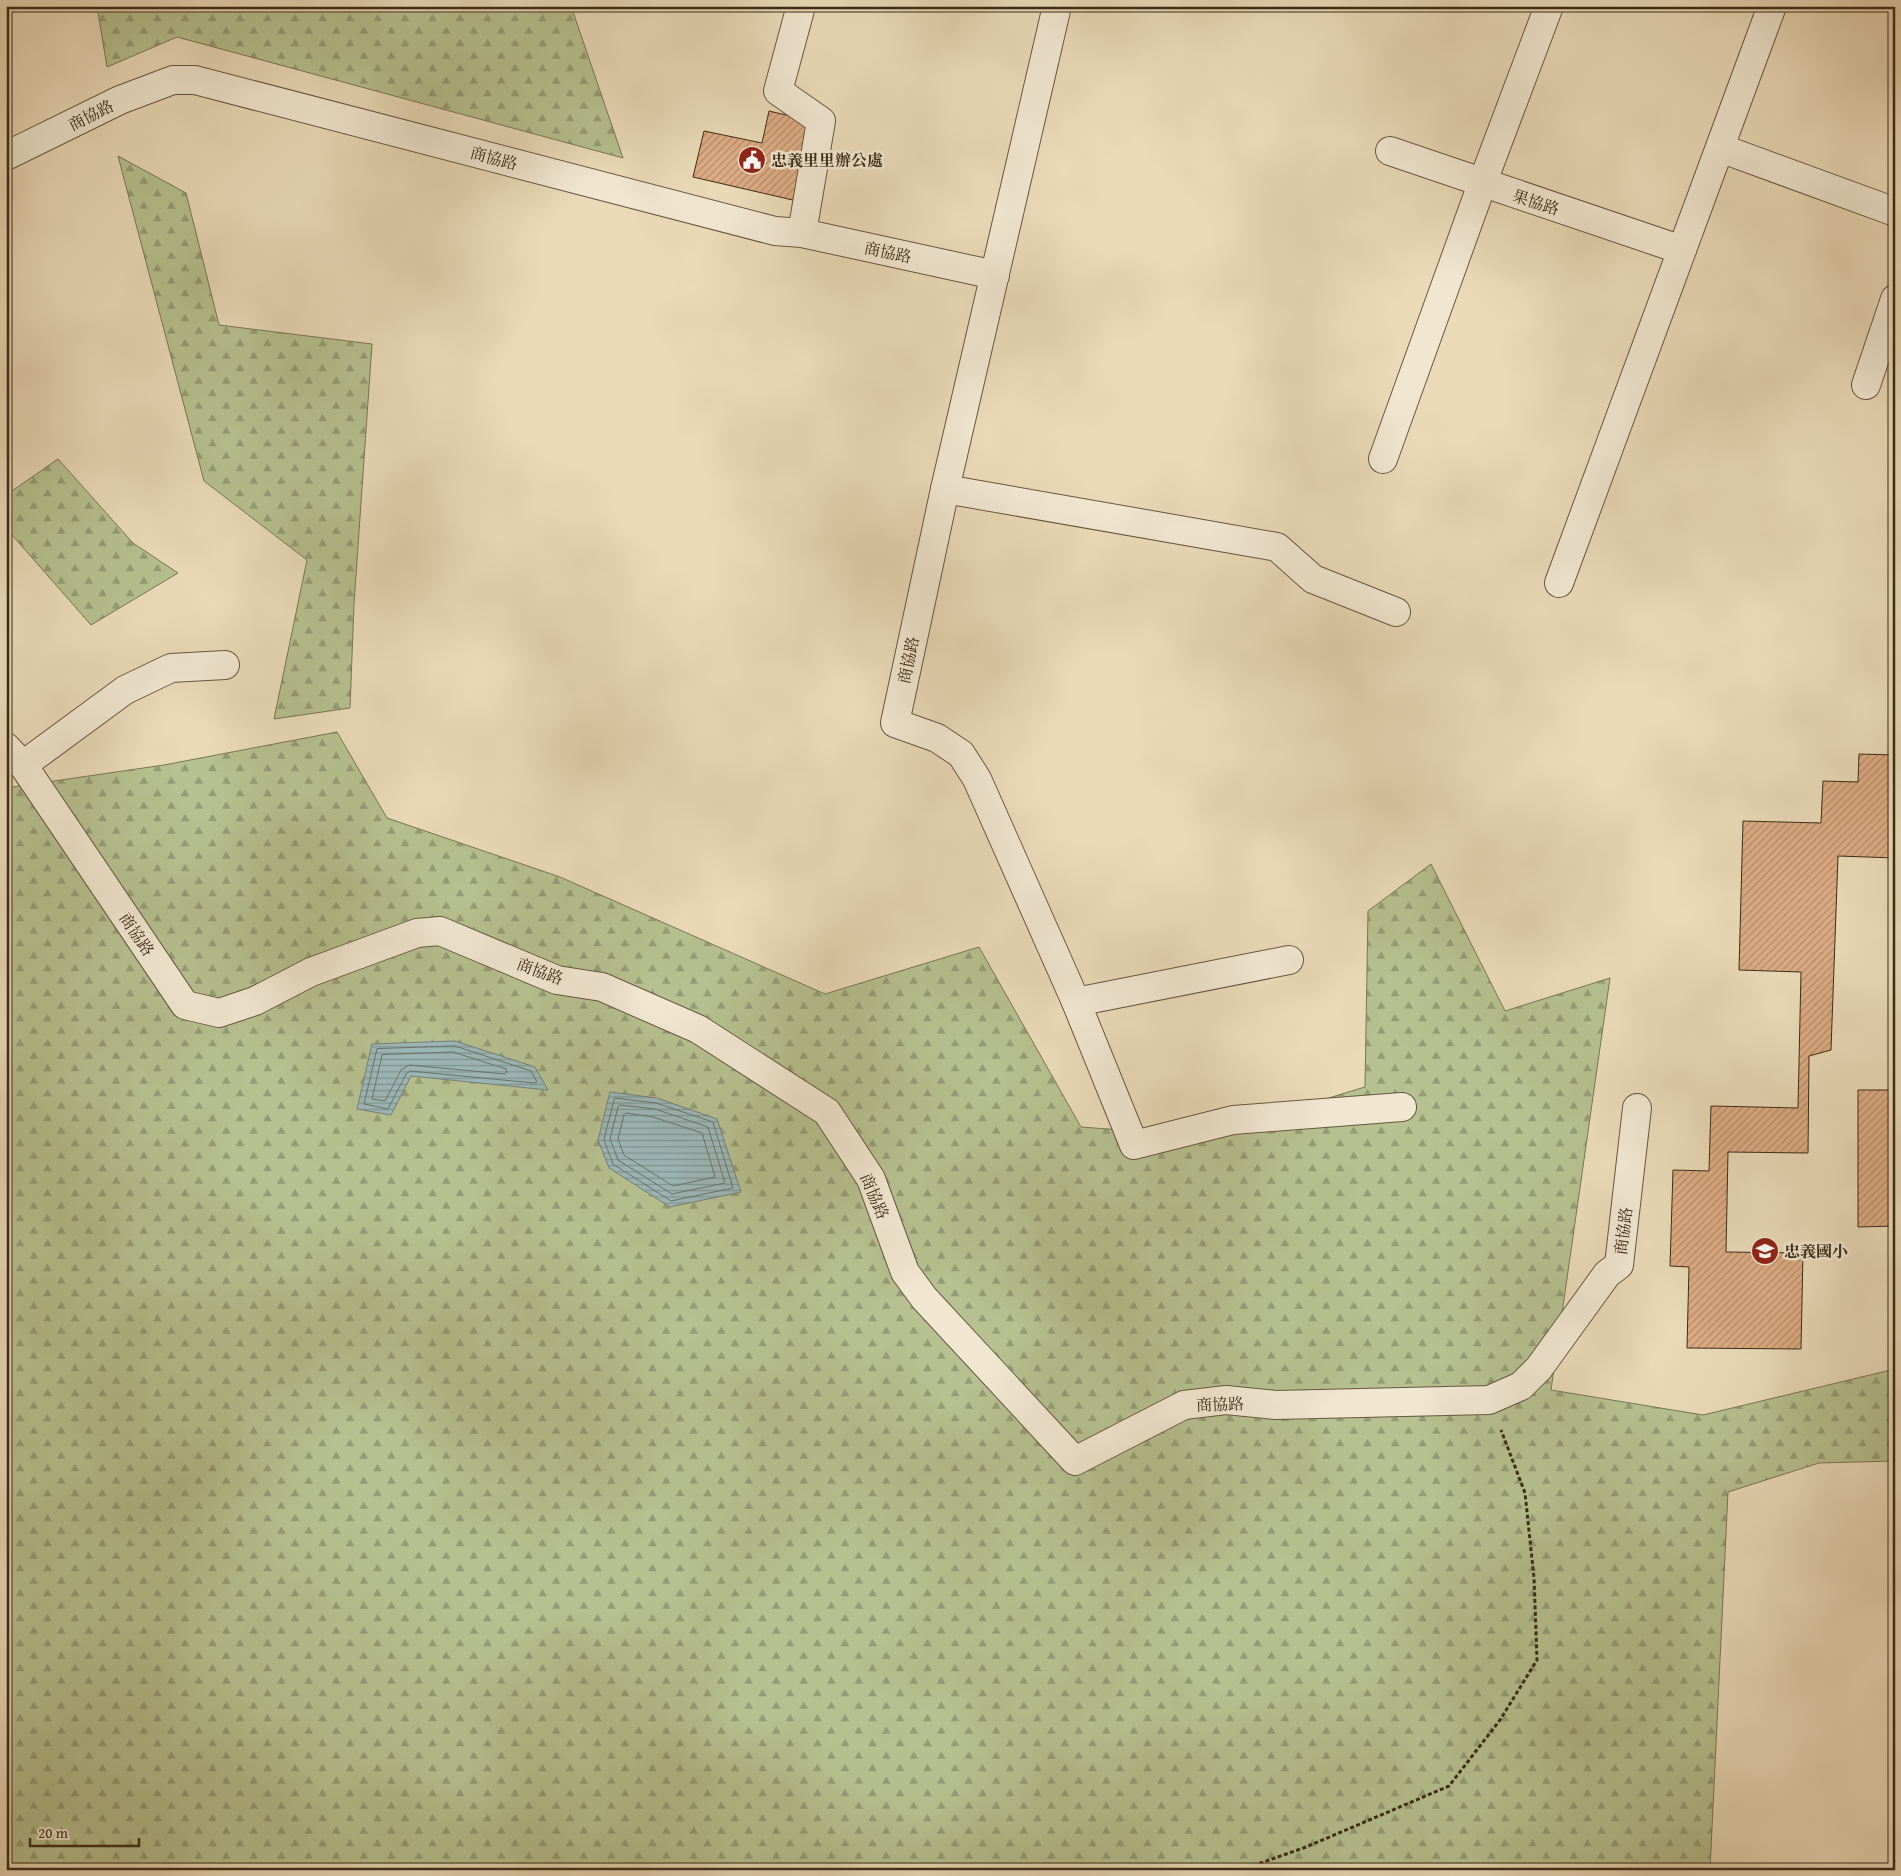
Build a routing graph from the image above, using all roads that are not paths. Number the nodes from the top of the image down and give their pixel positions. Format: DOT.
graph roads {
  1 [pos="801,6"];
  2 [pos="1057,6"];
  3 [pos="1549,6"];
  4 [pos="1772,6"];
  5 [pos="1720,148"];
  6 [pos="1390,151"];
  7 [pos="6,156"];
  8 [pos="1482,184"];
  9 [pos="1895,212"];
  10 [pos="802,233"];
  11 [pos="1682,250"];
  12 [pos="995,275"];
  13 [pos="1895,299"];
  14 [pos="1866,386"];
  15 [pos="1383,459"];
  16 [pos="945,489"];
  17 [pos="1559,583"];
  18 [pos="1396,612"];
  19 [pos="225,665"];
  20 [pos="14,756"];
  21 [pos="1289,960"];
  22 [pos="1076,1002"];
  23 [pos="1402,1107"];
  24 [pos="1637,1108"];
  1 -- 10 [label="street"];
  2 -- 12 [label="street, 商協路"];
  3 -- 8 [label="street"];
  4 -- 5 [label="street"];
  5 -- 9 [label="street"];
  5 -- 11 [label="street"];
  6 -- 8 [label="street, 果協路"];
  7 -- 10 [label="street, 商協路"];
  8 -- 11 [label="street, 果協路"];
  8 -- 15 [label="street"];
  10 -- 12 [label="street, 商協路"];
  11 -- 17 [label="street"];
  12 -- 16 [label="street, 商協路"];
  13 -- 14 [label="street"];
  16 -- 18 [label="street"];
  16 -- 22 [label="street, 商協路"];
  19 -- 20 [label="street"];
  20 -- 24 [label="street, 商協路"];
  21 -- 22 [label="street"];
  22 -- 23 [label="street"];
}
